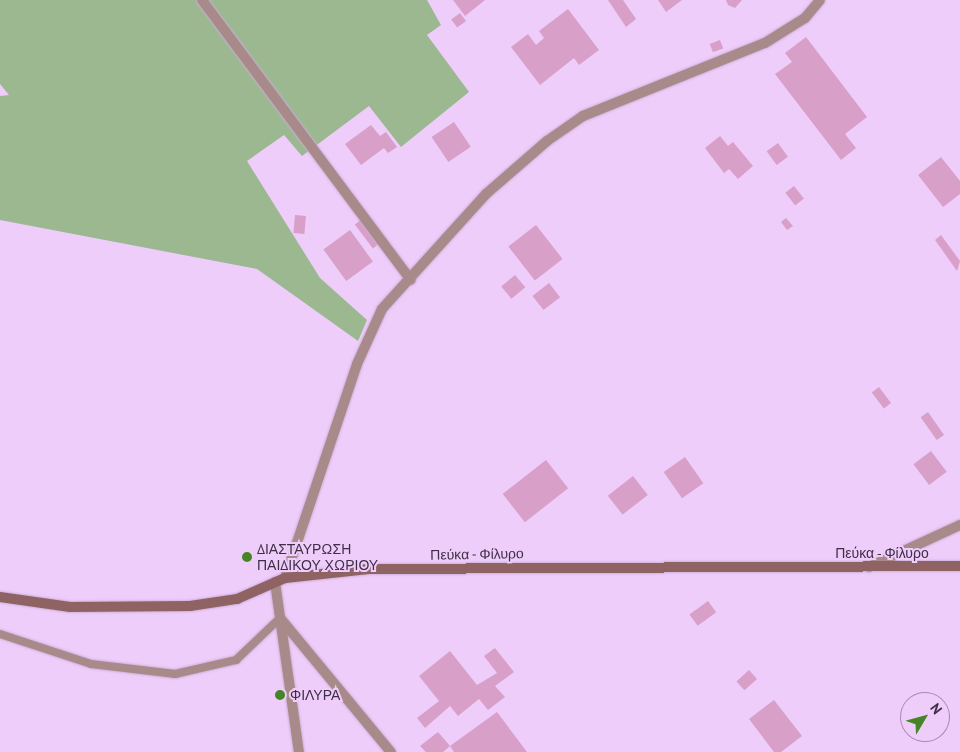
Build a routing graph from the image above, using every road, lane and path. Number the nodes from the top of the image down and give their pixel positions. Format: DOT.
graph roads {
  1 [pos="202,0"];
  2 [pos="820,0"];
  3 [pos="411,280"];
  4 [pos="960,526"];
  5 [pos="960,566"];
  6 [pos="868,567"];
  7 [pos="280,580"];
  8 [pos="0,597"];
  9 [pos="280,618"];
  10 [pos="0,634"];
  11 [pos="300,752"];
  12 [pos="391,752"];
  1 -- 3 [label="street"];
  2 -- 3 [label="street"];
  3 -- 7 [label="street"];
  4 -- 6 [label="street"];
  5 -- 6 [label="main road, Πεύκα - Φίλυρο"];
  6 -- 7 [label="main road, Πεύκα - Φίλυρο"];
  7 -- 8 [label="main road, Πεύκα - Φίλυρο"];
  7 -- 9 [label="street"];
  9 -- 10 [label="lane"];
  9 -- 11 [label="street"];
  9 -- 12 [label="street"];
}
